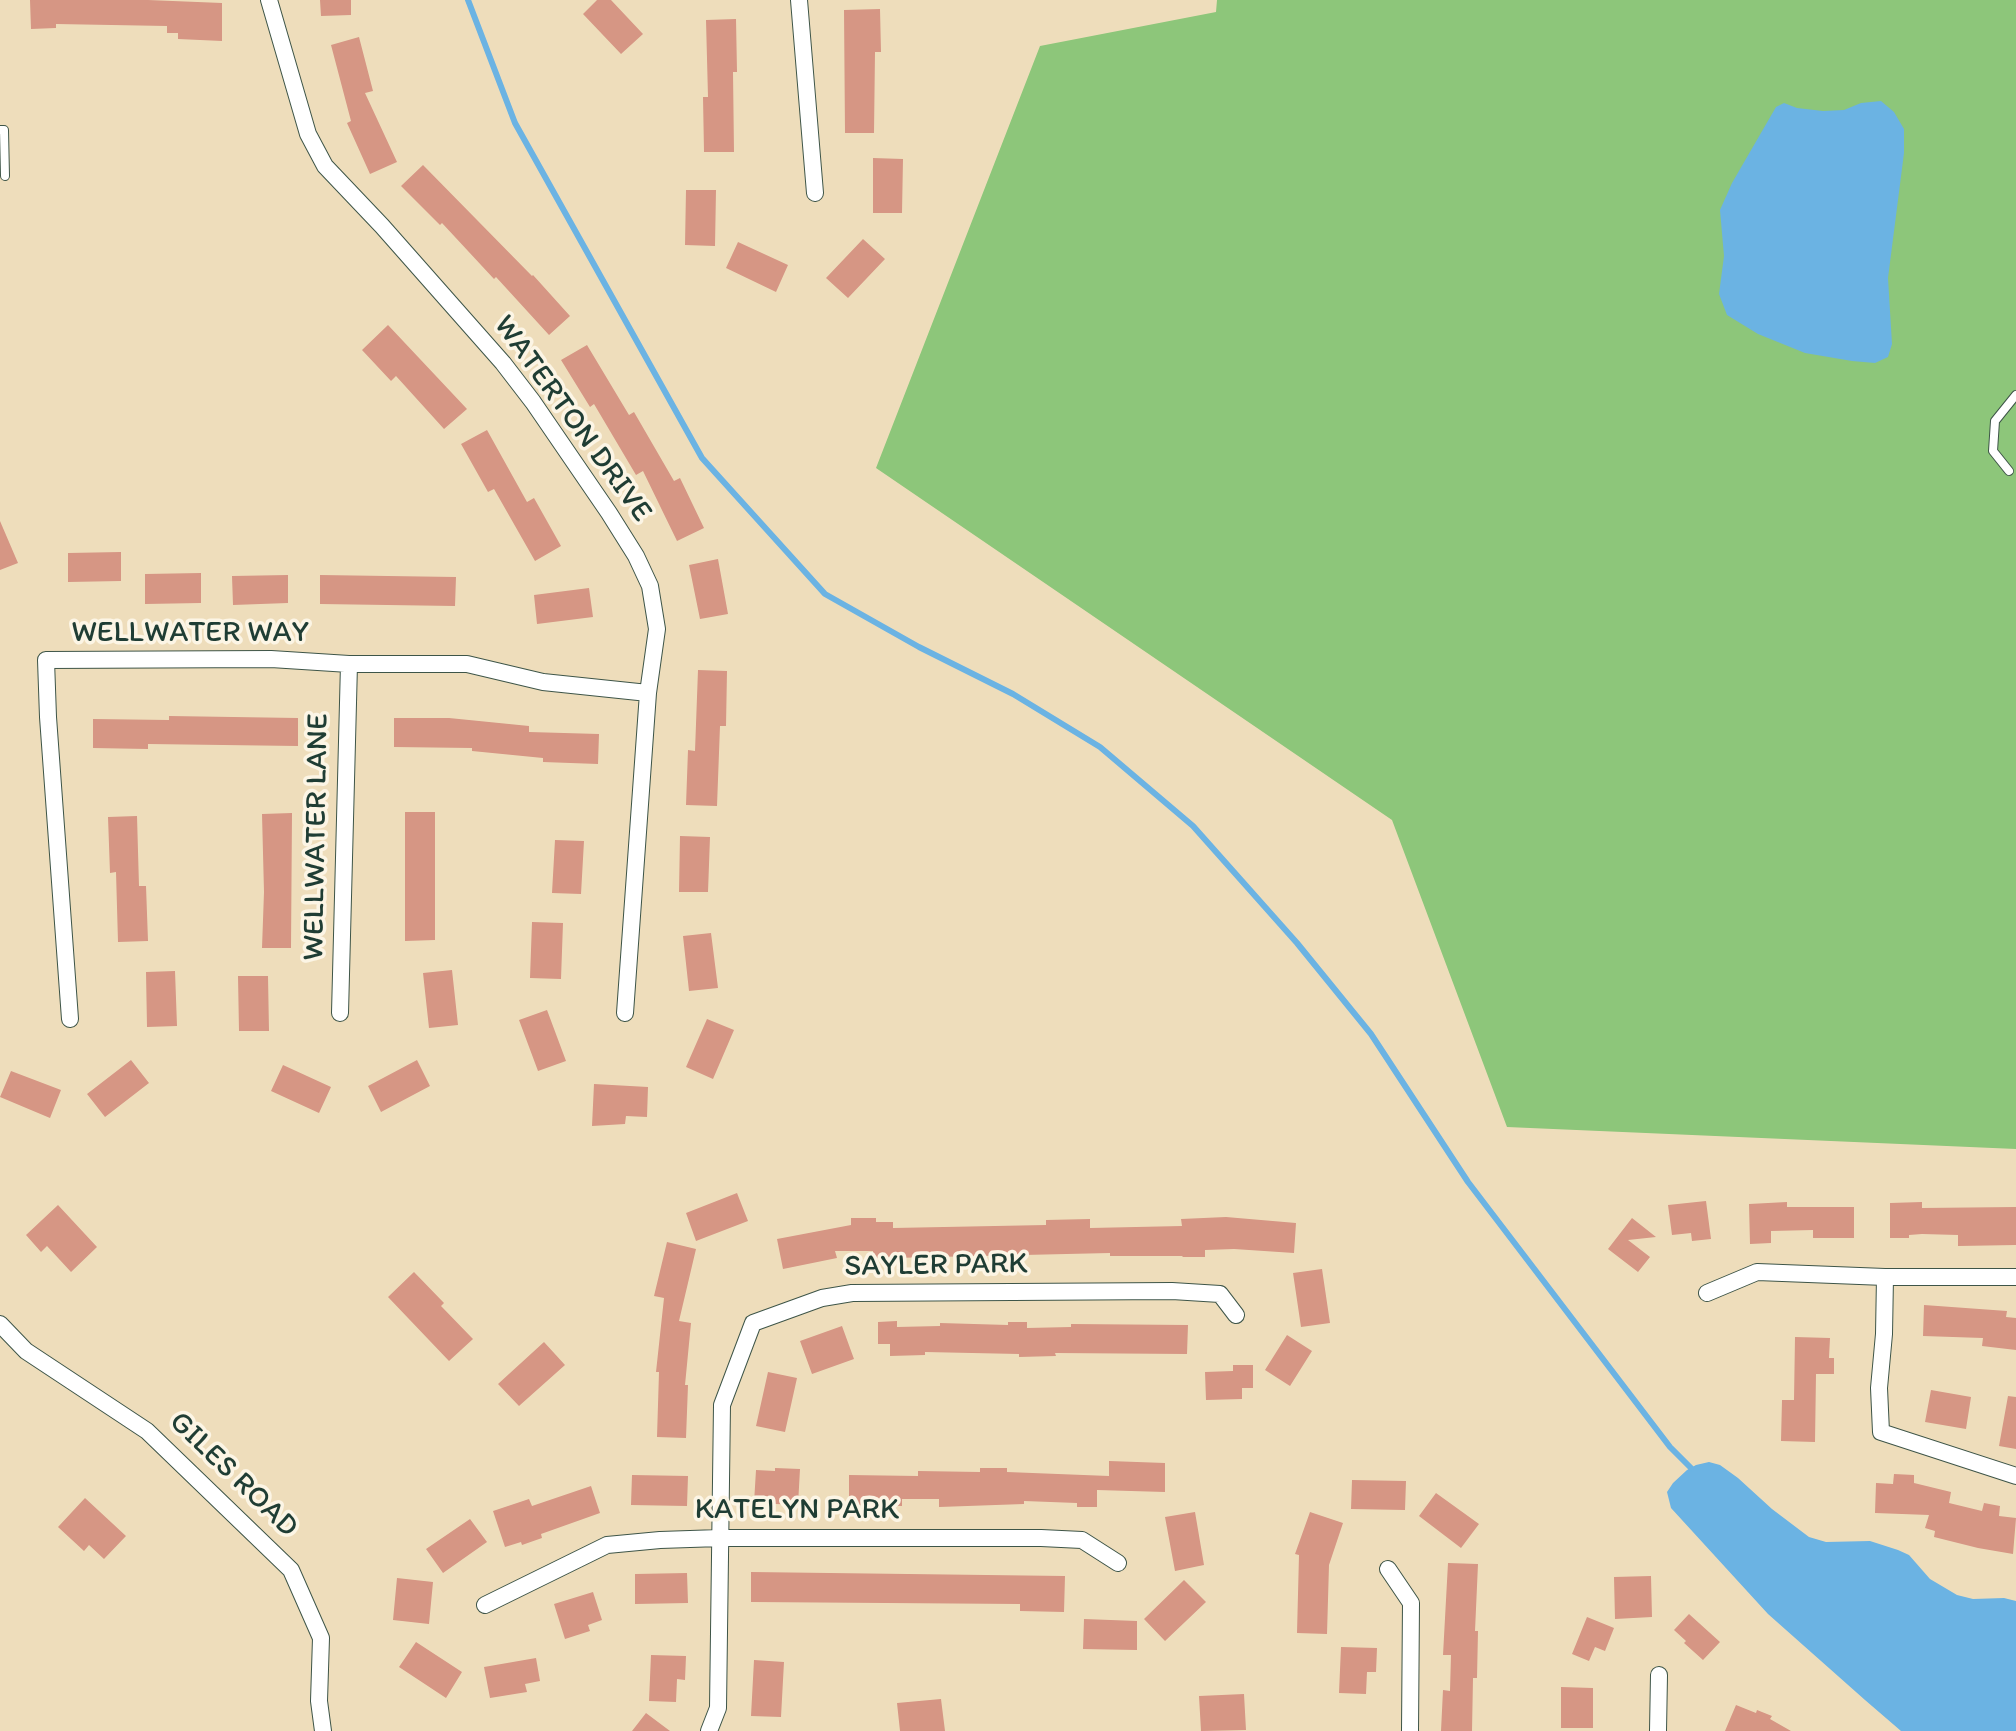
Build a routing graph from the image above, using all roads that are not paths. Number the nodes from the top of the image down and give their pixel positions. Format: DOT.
graph roads {
  1 [pos="269,0"];
  2 [pos="799,0"];
  3 [pos="0,130"];
  4 [pos="5,176"];
  5 [pos="815,193"];
  6 [pos="2016,395"];
  7 [pos="2009,471"];
  8 [pos="349,664"];
  9 [pos="648,693"];
  10 [pos="340,1013"];
  11 [pos="625,1013"];
  12 [pos="70,1019"];
  13 [pos="1885,1277"];
  14 [pos="2016,1277"];
  15 [pos="1707,1293"];
  16 [pos="1236,1315"];
  17 [pos="0,1324"];
  18 [pos="2016,1476"];
  19 [pos="720,1538"];
  20 [pos="1118,1563"];
  21 [pos="1388,1569"];
  22 [pos="485,1605"];
  23 [pos="1659,1675"];
  24 [pos="323,1731"];
  25 [pos="709,1731"];
  26 [pos="1409,1731"];
  27 [pos="1658,1731"];
  1 -- 9 [label="street, WATERTON DRIVE"];
  2 -- 5 [label="street"];
  3 -- 4 [label="lane"];
  6 -- 7 [label="lane"];
  8 -- 9 [label="street, WELLWATER WAY"];
  8 -- 10 [label="street, WELLWATER LANE"];
  8 -- 12 [label="street, WELLWATER WAY"];
  9 -- 11 [label="street, WATERTON DRIVE"];
  13 -- 14 [label="street"];
  13 -- 15 [label="street"];
  13 -- 18 [label="street"];
  16 -- 19 [label="street, SAYLER PARK"];
  17 -- 24 [label="street, GILES ROAD"];
  19 -- 20 [label="street, KATELYN PARK"];
  19 -- 22 [label="street, KATELYN PARK"];
  19 -- 25 [label="street, SAYLER PARK"];
  21 -- 26 [label="street"];
  23 -- 27 [label="street"];
}
